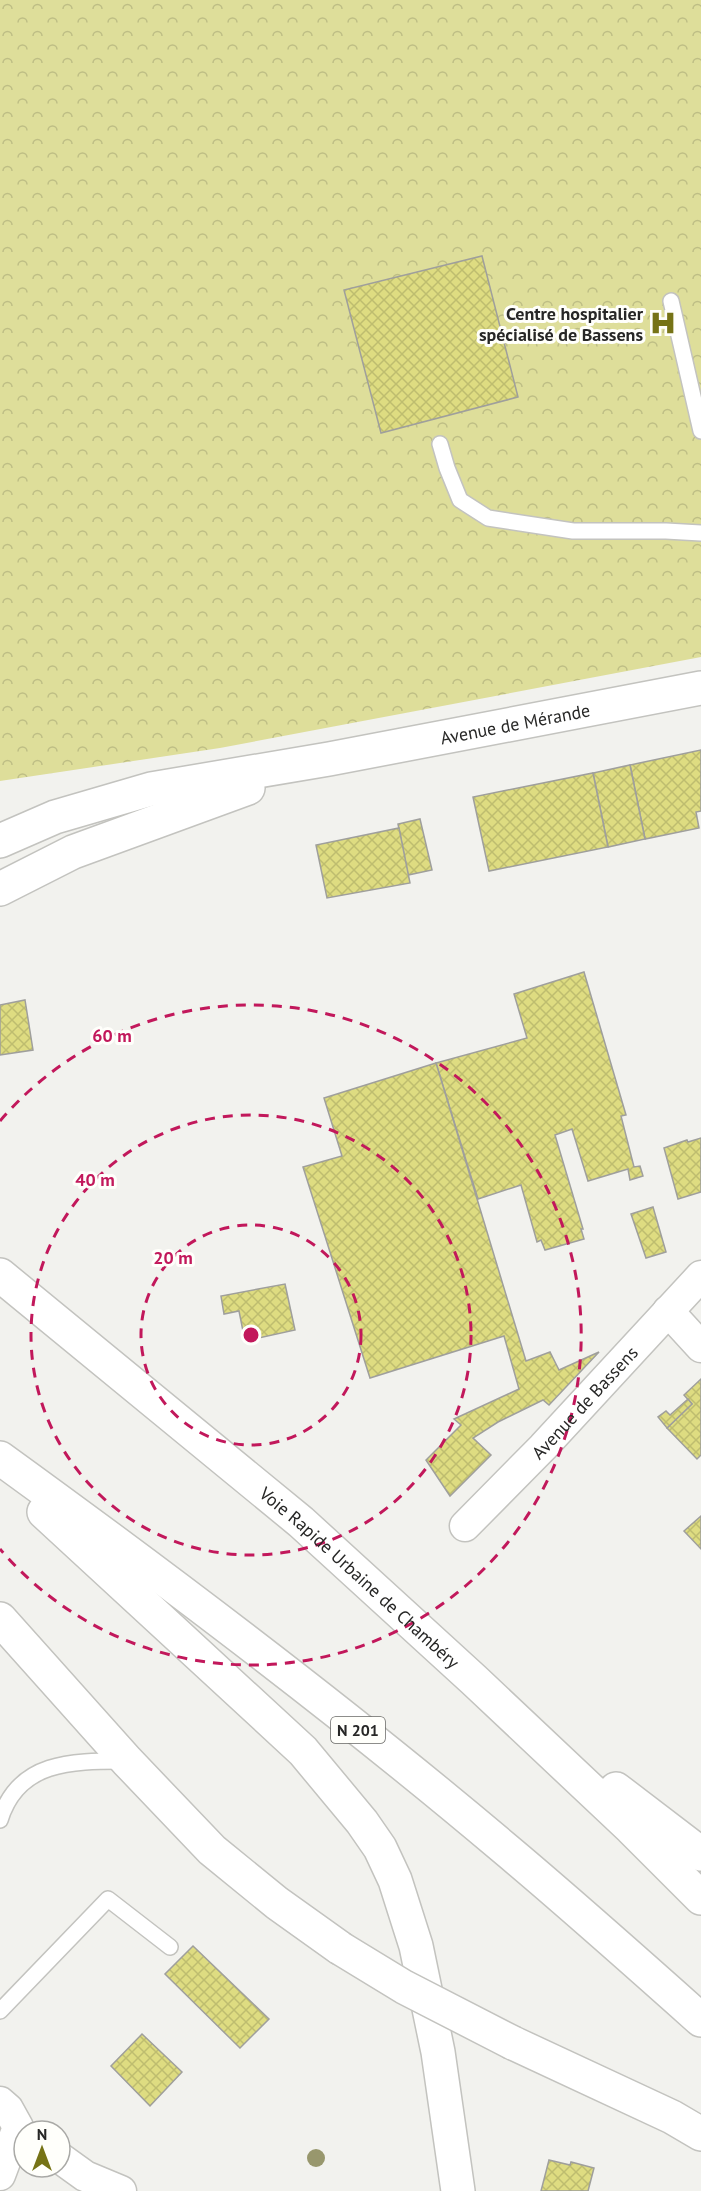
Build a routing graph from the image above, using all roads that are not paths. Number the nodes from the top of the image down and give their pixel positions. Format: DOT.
graph roads {
  1 [pos="671,301"];
  2 [pos="701,431"];
  3 [pos="440,444"];
  4 [pos="701,533"];
  5 [pos="701,688"];
  6 [pos="329,759"];
  7 [pos="0,841"];
  8 [pos="0,889"];
  9 [pos="0,1275"];
  10 [pos="701,1276"];
  11 [pos="668,1311"];
  12 [pos="701,1347"];
  13 [pos="0,1458"];
  14 [pos="0,1471"];
  15 [pos="465,1526"];
  16 [pos="0,1619"];
  17 [pos="474,1680"];
  18 [pos="127,1761"];
  19 [pos="0,1820"];
  20 [pos="701,1854"];
  21 [pos="701,1898"];
  22 [pos="170,1947"];
  23 [pos="0,2011"];
  24 [pos="701,2020"];
  25 [pos="0,2102"];
  26 [pos="14,2119"];
  27 [pos="701,2134"];
  28 [pos="12,2149"];
  29 [pos="72,2167"];
  30 [pos="0,2175"];
  31 [pos="455,2176"];
  32 [pos="0,2189"];
  33 [pos="6,2191"];
  34 [pos="121,2191"];
  35 [pos="441,2191"];
  1 -- 2 [label="lane"];
  3 -- 4 [label="lane"];
  5 -- 6 [label="main road, Avenue de Mérande"];
  6 -- 7 [label="main road, Avenue de Mérande"];
  6 -- 8 [label="main road, Avenue de Mérande"];
  9 -- 17 [label="main road, Voie Rapide Urbaine de Chambéry"];
  10 -- 11 [label="street, Avenue de Bassens"];
  11 -- 12 [label="street"];
  11 -- 15 [label="street, Avenue de Bassens"];
  13 -- 24 [label="main road, N 201"];
  14 -- 31 [label="main road"];
  16 -- 18 [label="main road"];
  17 -- 20 [label="main road"];
  17 -- 21 [label="main road, Voie Rapide Urbaine de Chambéry"];
  18 -- 19 [label="lane"];
  18 -- 27 [label="main road, bridge"];
  22 -- 23 [label="lane"];
  25 -- 26 [label="street"];
  28 -- 30 [label="street"];
  29 -- 34 [label="street"];
  31 -- 35 [label="street"];
  32 -- 33 [label="street"];
}
